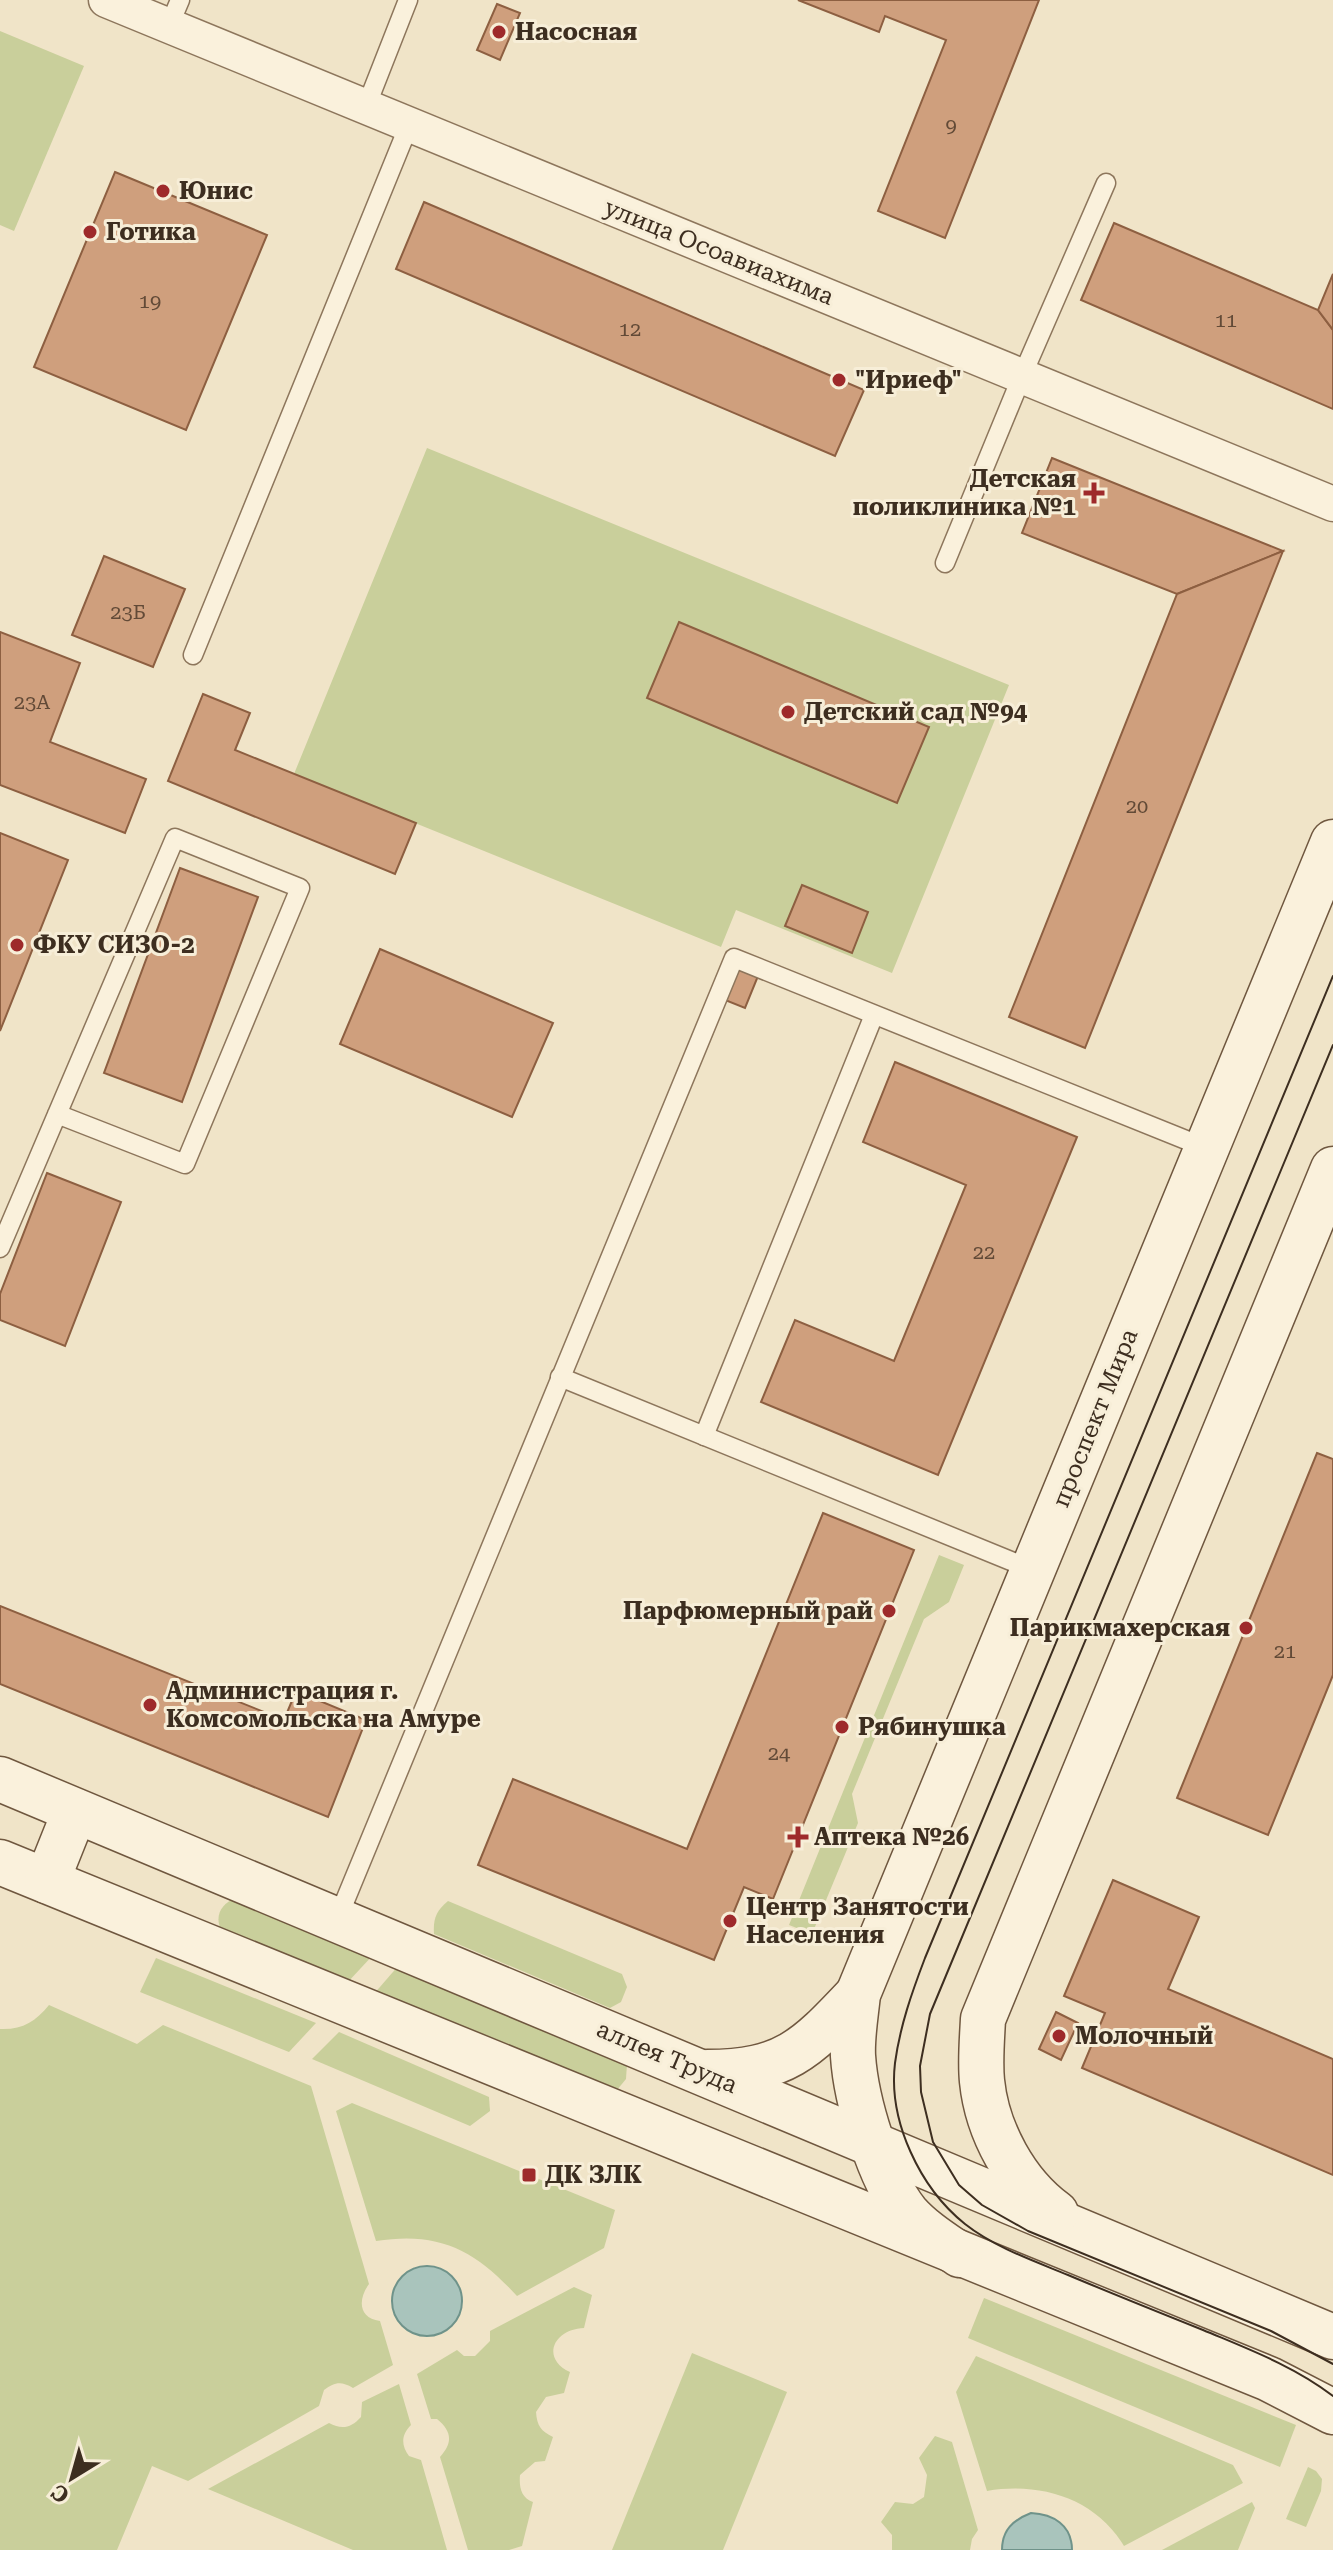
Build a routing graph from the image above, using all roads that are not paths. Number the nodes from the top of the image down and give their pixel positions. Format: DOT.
graph roads {
  1 [pos="106,0"];
  2 [pos="408,0"];
  3 [pos="175,13"];
  4 [pos="366,107"];
  5 [pos="409,125"];
  6 [pos="1106,183"];
  7 [pos="1022,376"];
  8 [pos="1333,504"];
  9 [pos="945,563"];
  10 [pos="193,655"];
  11 [pos="1333,842"];
  12 [pos="874,1015"];
  13 [pos="57,1114"];
  14 [pos="1206,1148"];
  15 [pos="1333,1169"];
  16 [pos="0,1248"];
  17 [pos="560,1377"];
  18 [pos="704,1436"];
  19 [pos="1033,1570"];
  20 [pos="0,1779"];
  21 [pos="75,1811"];
  22 [pos="0,1862"];
  23 [pos="47,1881"];
  24 [pos="337,1920"];
  25 [pos="858,1994"];
  26 [pos="703,2072"];
  27 [pos="874,2144"];
  28 [pos="1078,2229"];
  29 [pos="960,2255"];
  30 [pos="1290,2318"];
  31 [pos="1333,2337"];
  32 [pos="1333,2344"];
  33 [pos="1269,2379"];
  34 [pos="1333,2412"];
  35 [pos="1333,2442"];
  1 -- 3 [label="street, улица Осоавиахима"];
  2 -- 4 [label="lane"];
  3 -- 4 [label="street, улица Осоавиахима"];
  4 -- 5 [label="street, улица Осоавиахима"];
  5 -- 7 [label="street, улица Осоавиахима"];
  5 -- 10 [label="lane"];
  6 -- 7 [label="lane"];
  7 -- 8 [label="street, улица Осоавиахима"];
  7 -- 9 [label="lane"];
  11 -- 14 [label="main road, проспект Мира"];
  12 -- 14 [label="lane"];
  12 -- 17 [label="lane"];
  12 -- 18 [label="lane"];
  13 -- 13 [label="lane"];
  13 -- 16 [label="lane"];
  14 -- 19 [label="main road, проспект Мира"];
  15 -- 28 [label="main road"];
  17 -- 18 [label="lane"];
  17 -- 24 [label="lane"];
  18 -- 19 [label="lane"];
  19 -- 25 [label="main road, проспект Мира"];
  20 -- 21 [label="main road, аллея Труда"];
  21 -- 23 [label="main road"];
  21 -- 24 [label="main road, аллея Труда"];
  22 -- 23 [label="main road"];
  23 -- 29 [label="main road"];
  24 -- 26 [label="main road, аллея Труда"];
  25 -- 26 [label="main road, проспект Мира"];
  25 -- 27 [label="main road, проспект Мира"];
  26 -- 27 [label="main road, аллея Труда"];
  27 -- 28 [label="main road, аллея Труда"];
  27 -- 29 [label="main road, проспект Мира"];
  28 -- 30 [label="main road, аллея Труда"];
  29 -- 33 [label="main road"];
  30 -- 31 [label="main road, аллея Труда"];
  30 -- 32 [label="main road"];
  33 -- 34 [label="main road"];
  33 -- 35 [label="main road"];
}
